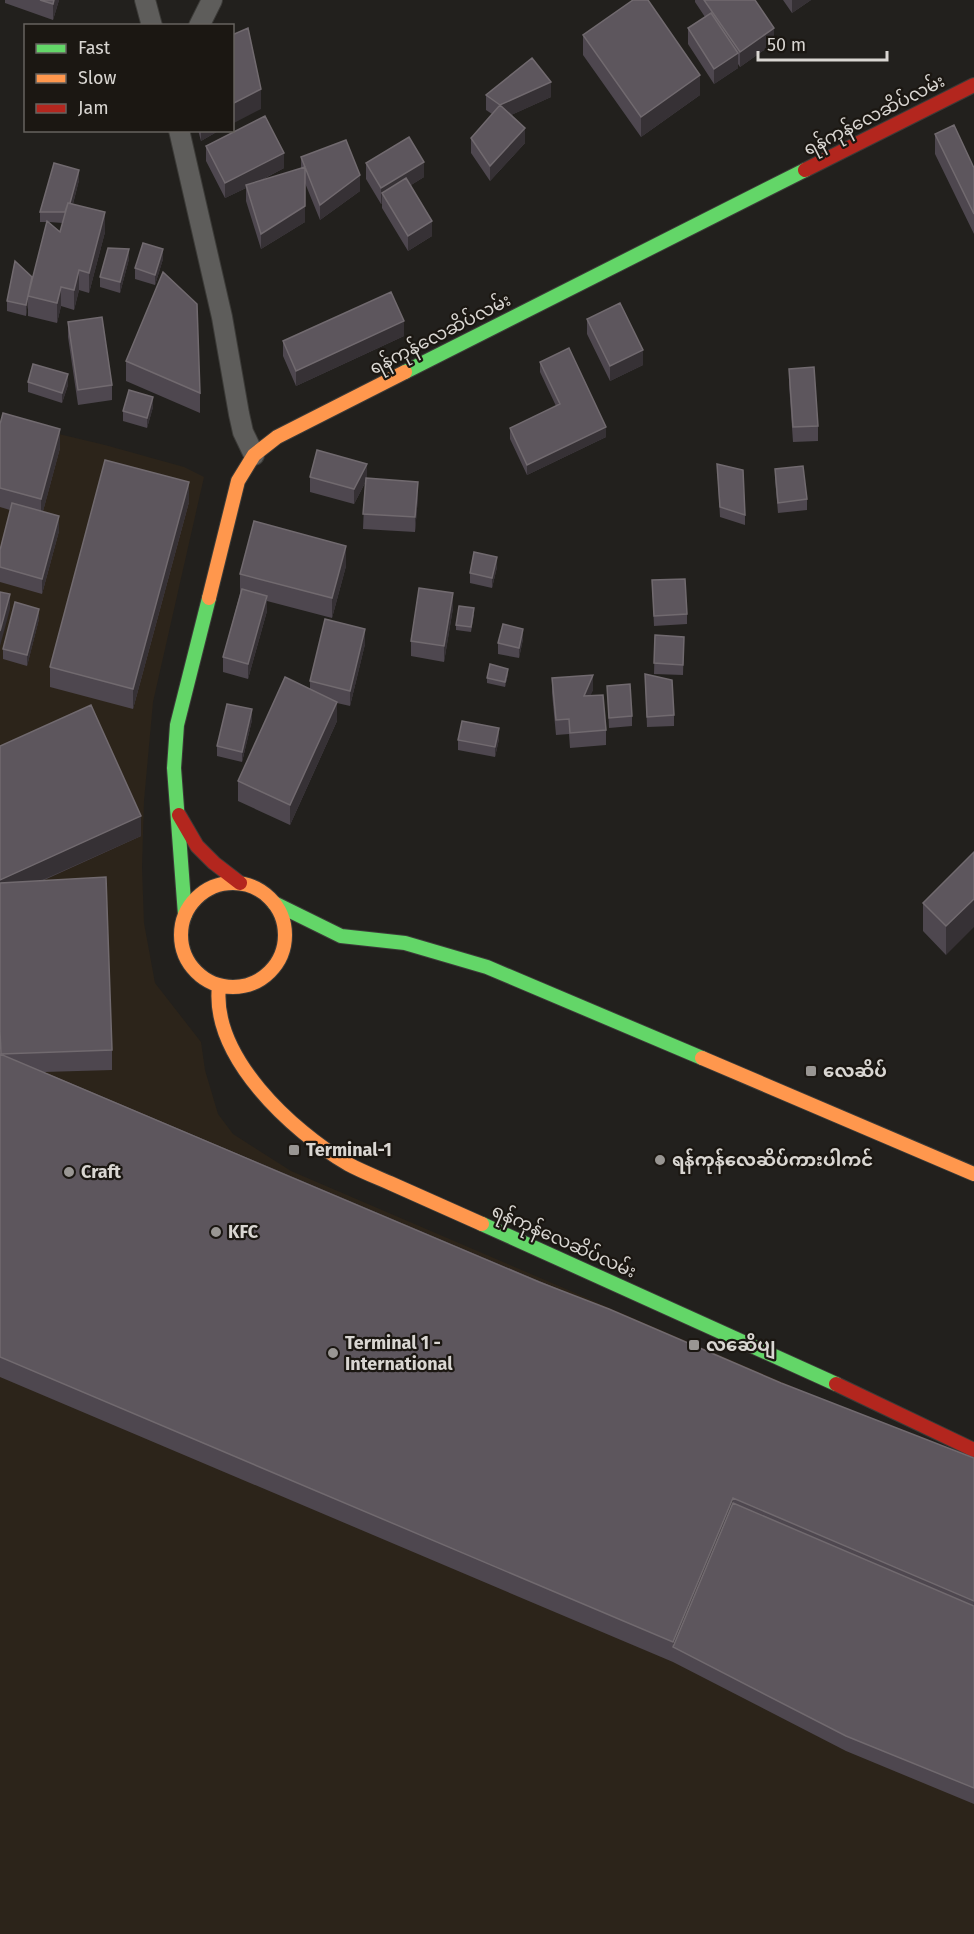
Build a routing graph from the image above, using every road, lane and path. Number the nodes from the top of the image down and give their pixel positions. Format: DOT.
graph roads {
  1 [pos="145,0"];
  2 [pos="212,0"];
  3 [pos="151,24"];
  4 [pos="200,24"];
  5 [pos="974,85"];
  6 [pos="178,132"];
  7 [pos="254,455"];
  8 [pos="177,812"];
  9 [pos="240,883"];
  10 [pos="274,903"];
  11 [pos="185,915"];
  12 [pos="219,986"];
  13 [pos="974,1174"];
  14 [pos="974,1450"];
  1 -- 3 [label="street"];
  2 -- 4 [label="street"];
  5 -- 7 [label="main road, ရန်ကုန်လေဆိပ်လမ်း"];
  6 -- 7 [label="street"];
  7 -- 8 [label="main road, ရန်ကုန်လေဆိပ်လမ်း"];
  8 -- 9 [label="main road, ရန်ကုန်လေဆိပ်လမ်း"];
  8 -- 11 [label="main road, ရန်ကုန်လေဆိပ်လမ်း"];
  9 -- 10 [label="main road"];
  9 -- 11 [label="main road"];
  10 -- 12 [label="main road"];
  10 -- 13 [label="main road"];
  11 -- 12 [label="main road"];
  12 -- 14 [label="main road, ရန်ကုန်လေဆိပ်လမ်း"];
}
